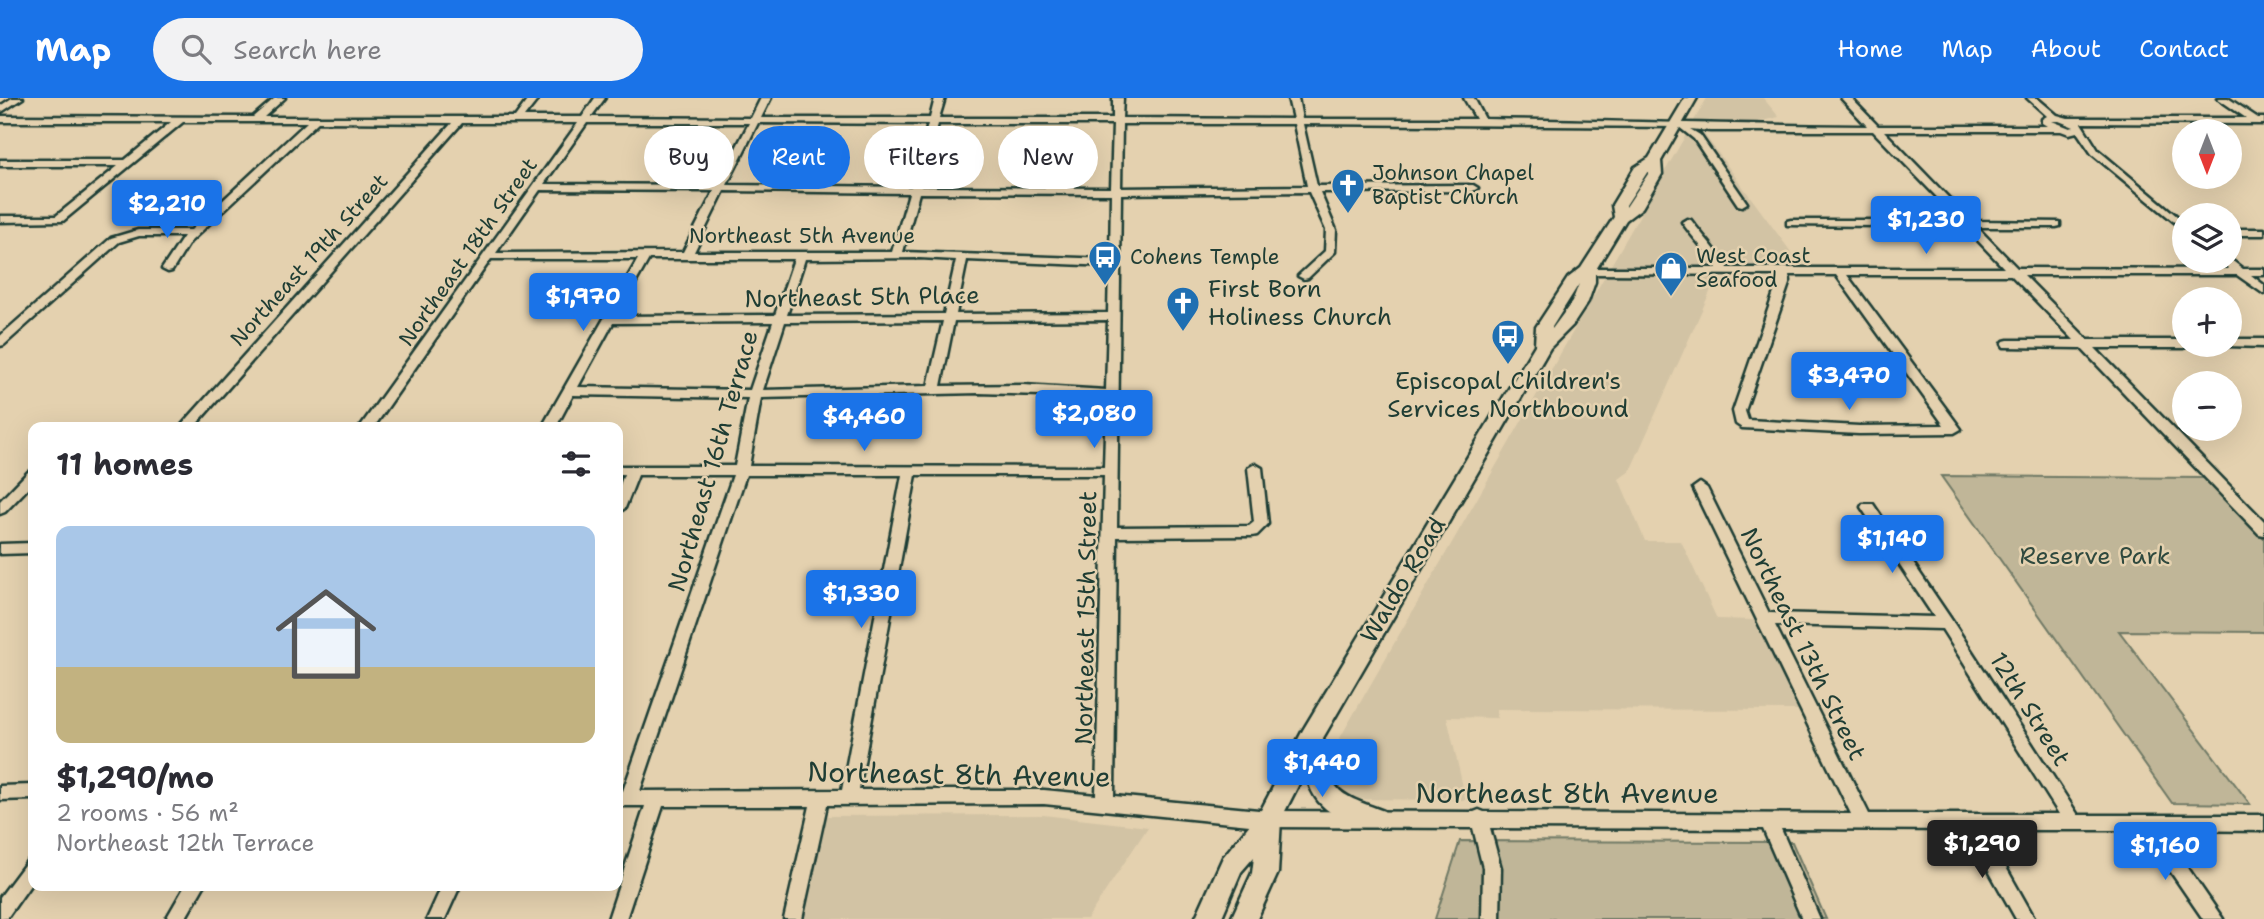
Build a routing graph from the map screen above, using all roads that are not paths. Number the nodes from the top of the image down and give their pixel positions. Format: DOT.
graph roads {
  1 [pos="18,98"];
  2 [pos="280,98"];
  3 [pos="534,98"];
  4 [pos="600,98"];
  5 [pos="766,98"];
  6 [pos="940,98"];
  7 [pos="1118,98"];
  8 [pos="1293,98"];
  9 [pos="1469,98"];
  10 [pos="1691,98"];
  11 [pos="1846,98"];
  12 [pos="2032,98"];
  13 [pos="2222,98"];
  14 [pos="0,110"];
  15 [pos="2051,118"];
  16 [pos="0,119"];
  17 [pos="181,119"];
  18 [pos="518,119"];
  19 [pos="584,119"];
  20 [pos="256,120"];
  21 [pos="315,120"];
  22 [pos="460,120"];
  23 [pos="755,120"];
  24 [pos="2070,120"];
  25 [pos="1117,121"];
  26 [pos="2155,121"];
  27 [pos="934,122"];
  28 [pos="1298,122"];
  29 [pos="1482,122"];
  30 [pos="1675,124"];
  31 [pos="1870,124"];
  32 [pos="1978,124"];
  33 [pos="2262,124"];
  34 [pos="2164,128"];
  35 [pos="2081,129"];
  36 [pos="2061,130"];
  37 [pos="2095,152"];
  38 [pos="734,162"];
  39 [pos="0,163"];
  40 [pos="128,163"];
  41 [pos="536,187"];
  42 [pos="644,188"];
  43 [pos="734,188"];
  44 [pos="1473,188"];
  45 [pos="720,189"];
  46 [pos="1313,189"];
  47 [pos="916,190"];
  48 [pos="1116,191"];
  49 [pos="1742,203"];
  50 [pos="2172,217"];
  51 [pos="0,219"];
  52 [pos="1687,222"];
  53 [pos="1791,223"];
  54 [pos="1966,223"];
  55 [pos="2056,224"];
  56 [pos="2242,232"];
  57 [pos="2264,232"];
  58 [pos="193,233"];
  59 [pos="646,255"];
  60 [pos="687,255"];
  61 [pos="801,255"];
  62 [pos="897,255"];
  63 [pos="489,256"];
  64 [pos="962,258"];
  65 [pos="1115,262"];
  66 [pos="168,269"];
  67 [pos="1587,271"];
  68 [pos="1725,272"];
  69 [pos="2013,272"];
  70 [pos="2172,272"];
  71 [pos="2242,272"];
  72 [pos="2264,272"];
  73 [pos="1783,273"];
  74 [pos="1840,273"];
  75 [pos="2241,273"];
  76 [pos="1304,276"];
  77 [pos="2264,291"];
  78 [pos="1114,316"];
  79 [pos="948,317"];
  80 [pos="780,318"];
  81 [pos="610,320"];
  82 [pos="0,342"];
  83 [pos="2242,343"];
  84 [pos="2264,343"];
  85 [pos="2008,344"];
  86 [pos="2084,344"];
  87 [pos="2172,344"];
  88 [pos="934,389"];
  89 [pos="569,391"];
  90 [pos="755,394"];
  91 [pos="1113,394"];
  92 [pos="191,422"];
  93 [pos="371,422"];
  94 [pos="552,422"];
  95 [pos="1255,468"];
  96 [pos="634,469"];
  97 [pos="623,470"];
  98 [pos="741,470"];
  99 [pos="910,470"];
  100 [pos="1111,471"];
  101 [pos="28,480"];
  102 [pos="1700,488"];
  103 [pos="623,496"];
  104 [pos="1868,507"];
  105 [pos="0,509"];
  106 [pos="2264,530"];
  107 [pos="1110,532"];
  108 [pos="28,548"];
  109 [pos="0,549"];
  110 [pos="1766,619"];
  111 [pos="1946,623"];
  112 [pos="1311,737"];
  113 [pos="28,792"];
  114 [pos="0,793"];
  115 [pos="820,797"];
  116 [pos="849,797"];
  117 [pos="657,798"];
  118 [pos="623,799"];
  119 [pos="1105,802"];
  120 [pos="1269,818"];
  121 [pos="1374,818"];
  122 [pos="1479,818"];
  123 [pos="1769,821"];
  124 [pos="1864,821"];
  125 [pos="1971,822"];
  126 [pos="2073,822"];
  127 [pos="2147,823"];
  128 [pos="2264,823"];
  129 [pos="28,874"];
  130 [pos="192,891"];
  131 [pos="448,891"];
  132 [pos="0,912"];
  133 [pos="175,919"];
  134 [pos="436,919"];
  135 [pos="617,919"];
  136 [pos="793,919"];
  137 [pos="1208,919"];
  138 [pos="1244,919"];
  139 [pos="1492,919"];
  140 [pos="1811,919"];
  141 [pos="2026,919"];
  142 [pos="2214,919"];
  1 -- 14 [label="street"];
  2 -- 20 [label="street"];
  3 -- 18 [label="street"];
  4 -- 19 [label="street, Northeast 18th Street"];
  5 -- 23 [label="street"];
  6 -- 27 [label="street"];
  7 -- 25 [label="street, Northeast 15th Street"];
  8 -- 28 [label="street"];
  9 -- 29 [label="street"];
  10 -- 30 [label="highway, Waldo Road"];
  11 -- 31 [label="street"];
  12 -- 15 [label="street"];
  13 -- 33 [label="street"];
  15 -- 24 [label="street"];
  15 -- 32 [label="street"];
  15 -- 36 [label="street"];
  16 -- 17 [label="street"];
  17 -- 20 [label="street"];
  17 -- 40 [label="street"];
  18 -- 19 [label="street"];
  18 -- 22 [label="street"];
  19 -- 23 [label="street"];
  19 -- 41 [label="street, Northeast 18th Street"];
  20 -- 21 [label="street"];
  21 -- 22 [label="street"];
  21 -- 58 [label="street"];
  22 -- 92 [label="street, Northeast 19th Street"];
  23 -- 27 [label="street"];
  23 -- 38 [label="street"];
  24 -- 26 [label="street"];
  24 -- 35 [label="street"];
  25 -- 27 [label="street"];
  25 -- 28 [label="street"];
  25 -- 48 [label="street, Northeast 15th Street"];
  26 -- 33 [label="street"];
  26 -- 34 [label="street"];
  27 -- 47 [label="street"];
  28 -- 29 [label="street"];
  28 -- 46 [label="street"];
  29 -- 30 [label="street"];
  30 -- 31 [label="street"];
  30 -- 49 [label="street"];
  30 -- 67 [label="highway, Waldo Road"];
  31 -- 32 [label="street"];
  31 -- 54 [label="street"];
  32 -- 36 [label="street"];
  33 -- 34 [label="street"];
  34 -- 35 [label="street"];
  35 -- 36 [label="street"];
  35 -- 37 [label="street"];
  36 -- 37 [label="street"];
  37 -- 50 [label="street"];
  39 -- 40 [label="street"];
  40 -- 51 [label="street"];
  41 -- 42 [label="street"];
  41 -- 63 [label="street, Northeast 18th Street"];
  43 -- 47 [label="street"];
  44 -- 46 [label="street"];
  45 -- 60 [label="street"];
  46 -- 48 [label="street"];
  46 -- 76 [label="street"];
  47 -- 48 [label="street"];
  47 -- 62 [label="street"];
  48 -- 65 [label="street, Northeast 15th Street"];
  52 -- 68 [label="street"];
  53 -- 54 [label="street"];
  54 -- 55 [label="street"];
  54 -- 69 [label="street"];
  56 -- 57 [label="street"];
  58 -- 66 [label="street"];
  58 -- 82 [label="street"];
  59 -- 60 [label="street, Northeast 5th Avenue"];
  59 -- 63 [label="street, Northeast 5th Avenue"];
  59 -- 81 [label="street"];
  60 -- 61 [label="street, Northeast 5th Avenue"];
  61 -- 62 [label="street, Northeast 5th Avenue"];
  61 -- 80 [label="street, Northeast 16th Terrace"];
  62 -- 64 [label="street, Northeast 5th Avenue"];
  63 -- 93 [label="street, Northeast 18th Street"];
  64 -- 65 [label="street, Northeast 5th Avenue"];
  64 -- 79 [label="street"];
  65 -- 78 [label="street, Northeast 15th Street"];
  67 -- 68 [label="street"];
  67 -- 112 [label="highway, Waldo Road"];
  68 -- 73 [label="street"];
  69 -- 70 [label="street"];
  69 -- 74 [label="street"];
  69 -- 86 [label="street"];
  71 -- 72 [label="street"];
  73 -- 74 [label="street"];
  73 -- 74 [label="street"];
  75 -- 77 [label="street"];
  78 -- 79 [label="street, Northeast 5th Place"];
  78 -- 91 [label="street, Northeast 15th Street"];
  79 -- 80 [label="street, Northeast 5th Place"];
  79 -- 88 [label="street"];
  80 -- 81 [label="street, Northeast 5th Place"];
  80 -- 90 [label="street, Northeast 16th Terrace"];
  81 -- 89 [label="street"];
  83 -- 84 [label="street"];
  85 -- 86 [label="street"];
  86 -- 87 [label="street"];
  86 -- 106 [label="street"];
  88 -- 90 [label="street"];
  88 -- 91 [label="street"];
  89 -- 90 [label="street"];
  89 -- 94 [label="street"];
  90 -- 98 [label="street, Northeast 16th Terrace"];
  91 -- 100 [label="street, Northeast 15th Street"];
  95 -- 107 [label="street"];
  96 -- 97 [label="street"];
  96 -- 98 [label="street"];
  96 -- 103 [label="street"];
  98 -- 99 [label="street"];
  98 -- 118 [label="street, Northeast 16th Terrace"];
  99 -- 100 [label="street"];
  99 -- 116 [label="street"];
  100 -- 107 [label="street, Northeast 15th Street"];
  101 -- 105 [label="street"];
  102 -- 110 [label="street, Northeast 13th Street"];
  104 -- 111 [label="street, 12th Street"];
  107 -- 119 [label="street, Northeast 15th Street"];
  108 -- 109 [label="street"];
  110 -- 111 [label="street"];
  110 -- 124 [label="street, Northeast 13th Street"];
  111 -- 126 [label="street, 12th Street"];
  112 -- 120 [label="highway, Waldo Road"];
  112 -- 121 [label="highway"];
  113 -- 114 [label="street"];
  115 -- 116 [label="street, Northeast 8th Avenue"];
  115 -- 117 [label="street, Northeast 8th Avenue"];
  115 -- 136 [label="street"];
  116 -- 119 [label="street, Northeast 8th Avenue"];
  117 -- 118 [label="street, Northeast 8th Avenue"];
  117 -- 135 [label="street"];
  119 -- 120 [label="street, Northeast 8th Avenue"];
  120 -- 121 [label="street, Northeast 8th Avenue"];
  120 -- 137 [label="highway, Waldo Road"];
  120 -- 138 [label="highway, Waldo Road"];
  121 -- 122 [label="street, Northeast 8th Avenue"];
  122 -- 123 [label="street, Northeast 8th Avenue"];
  122 -- 139 [label="street"];
  123 -- 124 [label="street, Northeast 8th Avenue"];
  123 -- 140 [label="street"];
  124 -- 125 [label="street, Northeast 8th Avenue"];
  125 -- 126 [label="street, Northeast 8th Avenue"];
  125 -- 141 [label="street"];
  126 -- 127 [label="street, Northeast 8th Avenue"];
  127 -- 128 [label="street, Northeast 8th Avenue"];
  127 -- 142 [label="street"];
  129 -- 132 [label="street"];
  130 -- 133 [label="street"];
  131 -- 134 [label="street"];
}
